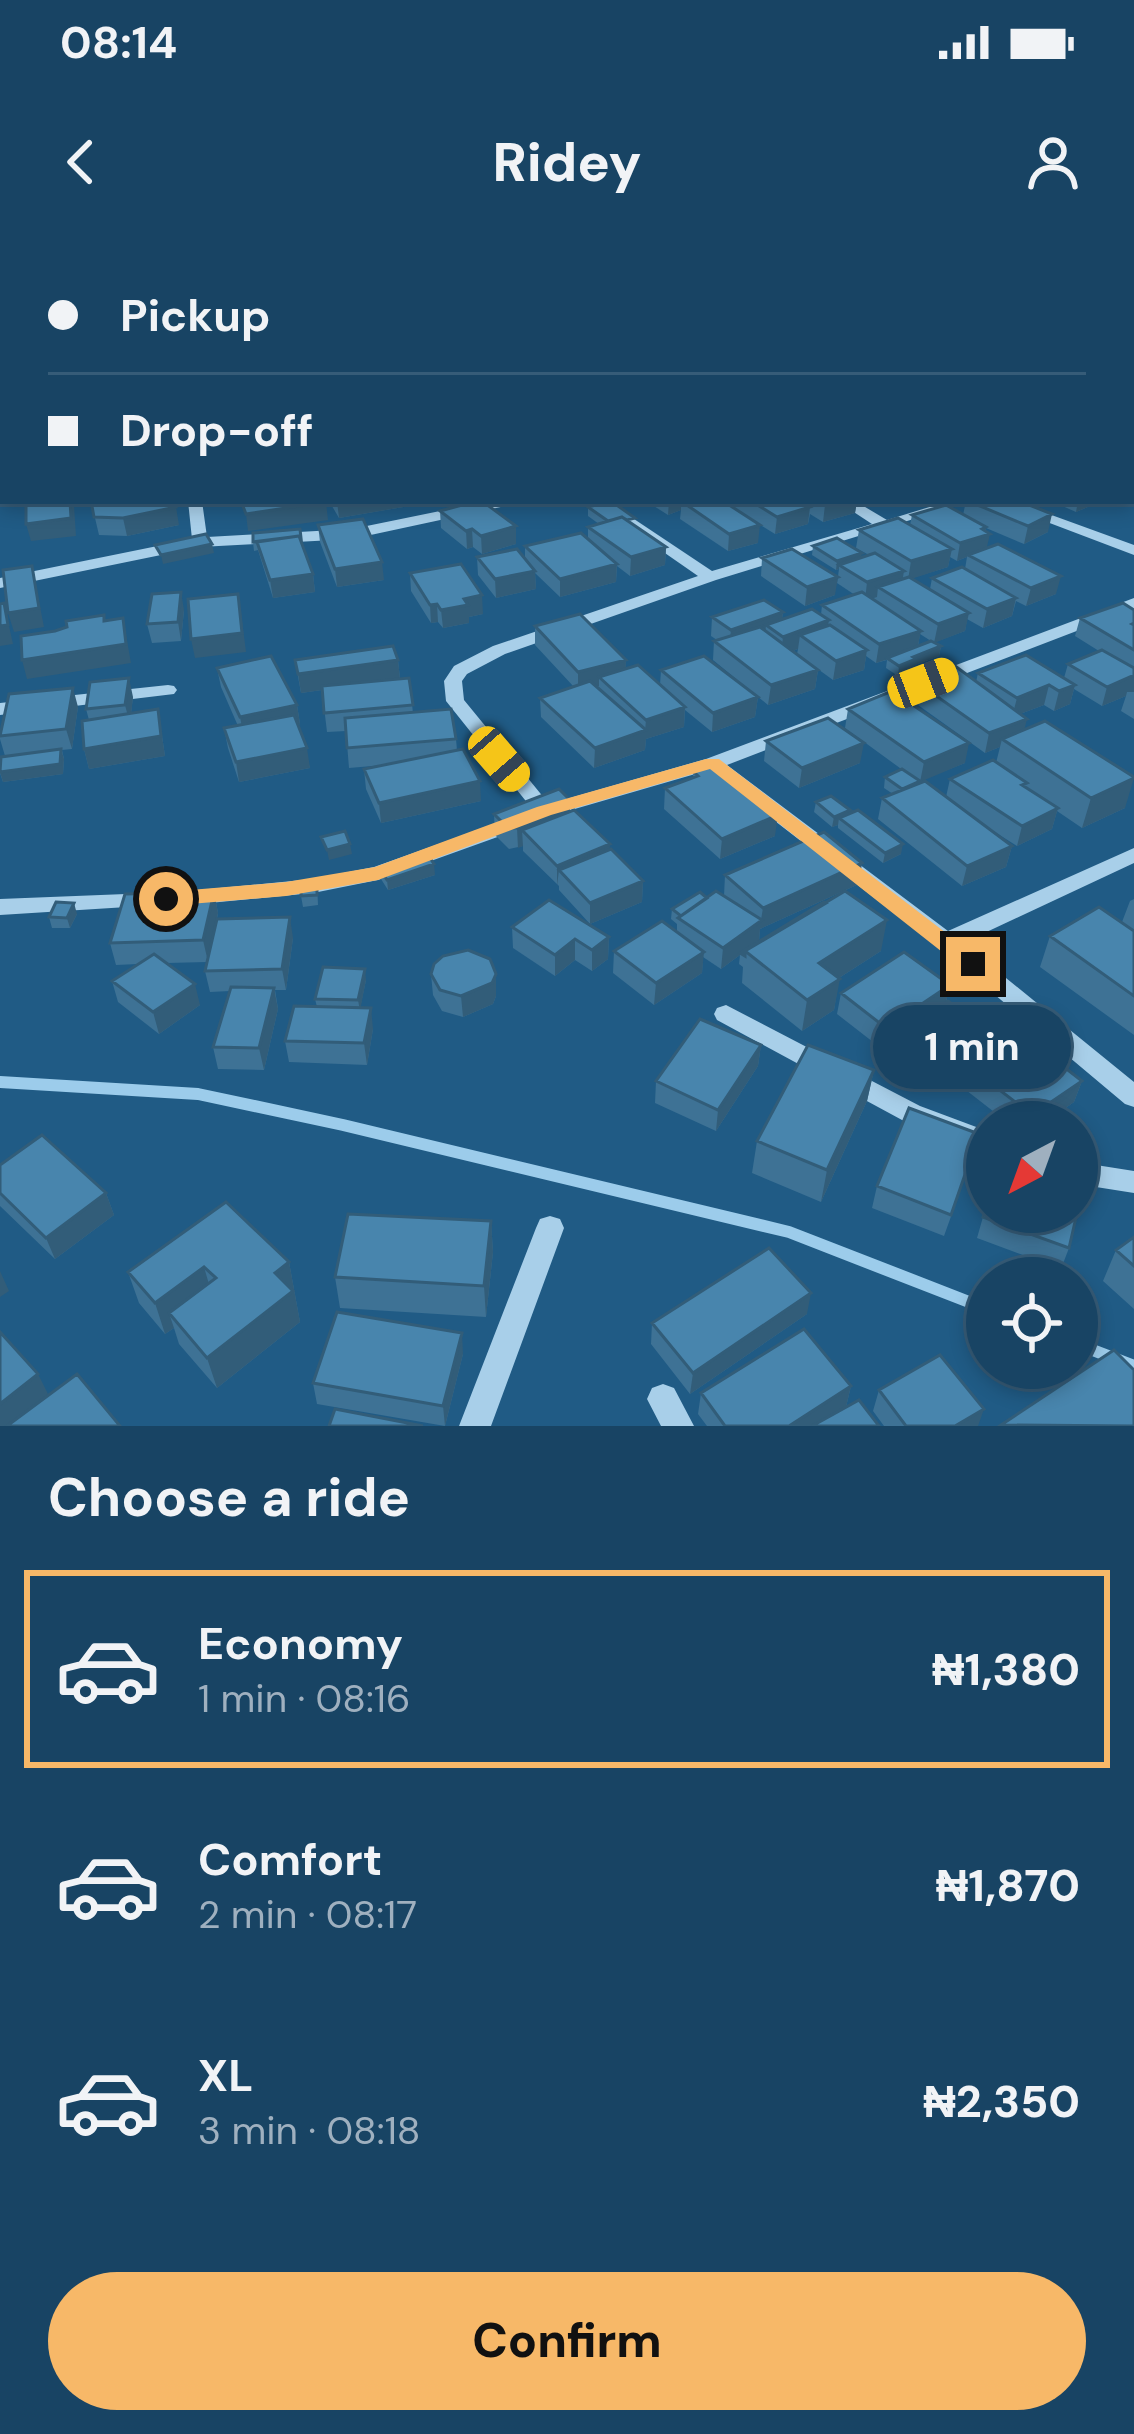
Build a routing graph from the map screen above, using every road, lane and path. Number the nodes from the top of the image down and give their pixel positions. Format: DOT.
graph roads {
  1 [pos="195,504"];
  2 [pos="436,504"];
  3 [pos="497,504"];
  4 [pos="601,504"];
  5 [pos="849,504"];
  6 [pos="954,504"];
  7 [pos="1007,504"];
  8 [pos="443,518"];
  9 [pos="885,525"];
  10 [pos="200,542"];
  11 [pos="1134,550"];
  12 [pos="710,578"];
  13 [pos="0,583"];
  14 [pos="1134,603"];
  15 [pos="168,690"];
  16 [pos="0,709"];
  17 [pos="712,763"];
  18 [pos="544,811"];
  19 [pos="1134,855"];
  20 [pos="0,907"];
  21 [pos="946,941"];
  22 [pos="726,1014"];
  23 [pos="1134,1097"];
  24 [pos="966,1134"];
  25 [pos="1098,1176"];
  26 [pos="1134,1182"];
  27 [pos="550,1228"];
  28 [pos="476,1426"];
  1 -- 10 [label="street"];
  2 -- 8 [label="street"];
  3 -- 8 [label="street"];
  4 -- 12 [label="street"];
  5 -- 9 [label="street"];
  6 -- 9 [label="street"];
  7 -- 11 [label="street"];
  8 -- 10 [label="street"];
  9 -- 12 [label="street"];
  10 -- 13 [label="street"];
  12 -- 18 [label="street"];
  14 -- 17 [label="street"];
  15 -- 16 [label="street"];
  17 -- 18 [label="street"];
  17 -- 21 [label="street"];
  18 -- 20 [label="street"];
  19 -- 21 [label="street"];
  21 -- 23 [label="street"];
  22 -- 24 [label="street"];
  25 -- 26 [label="street"];
  27 -- 28 [label="street"];
}
